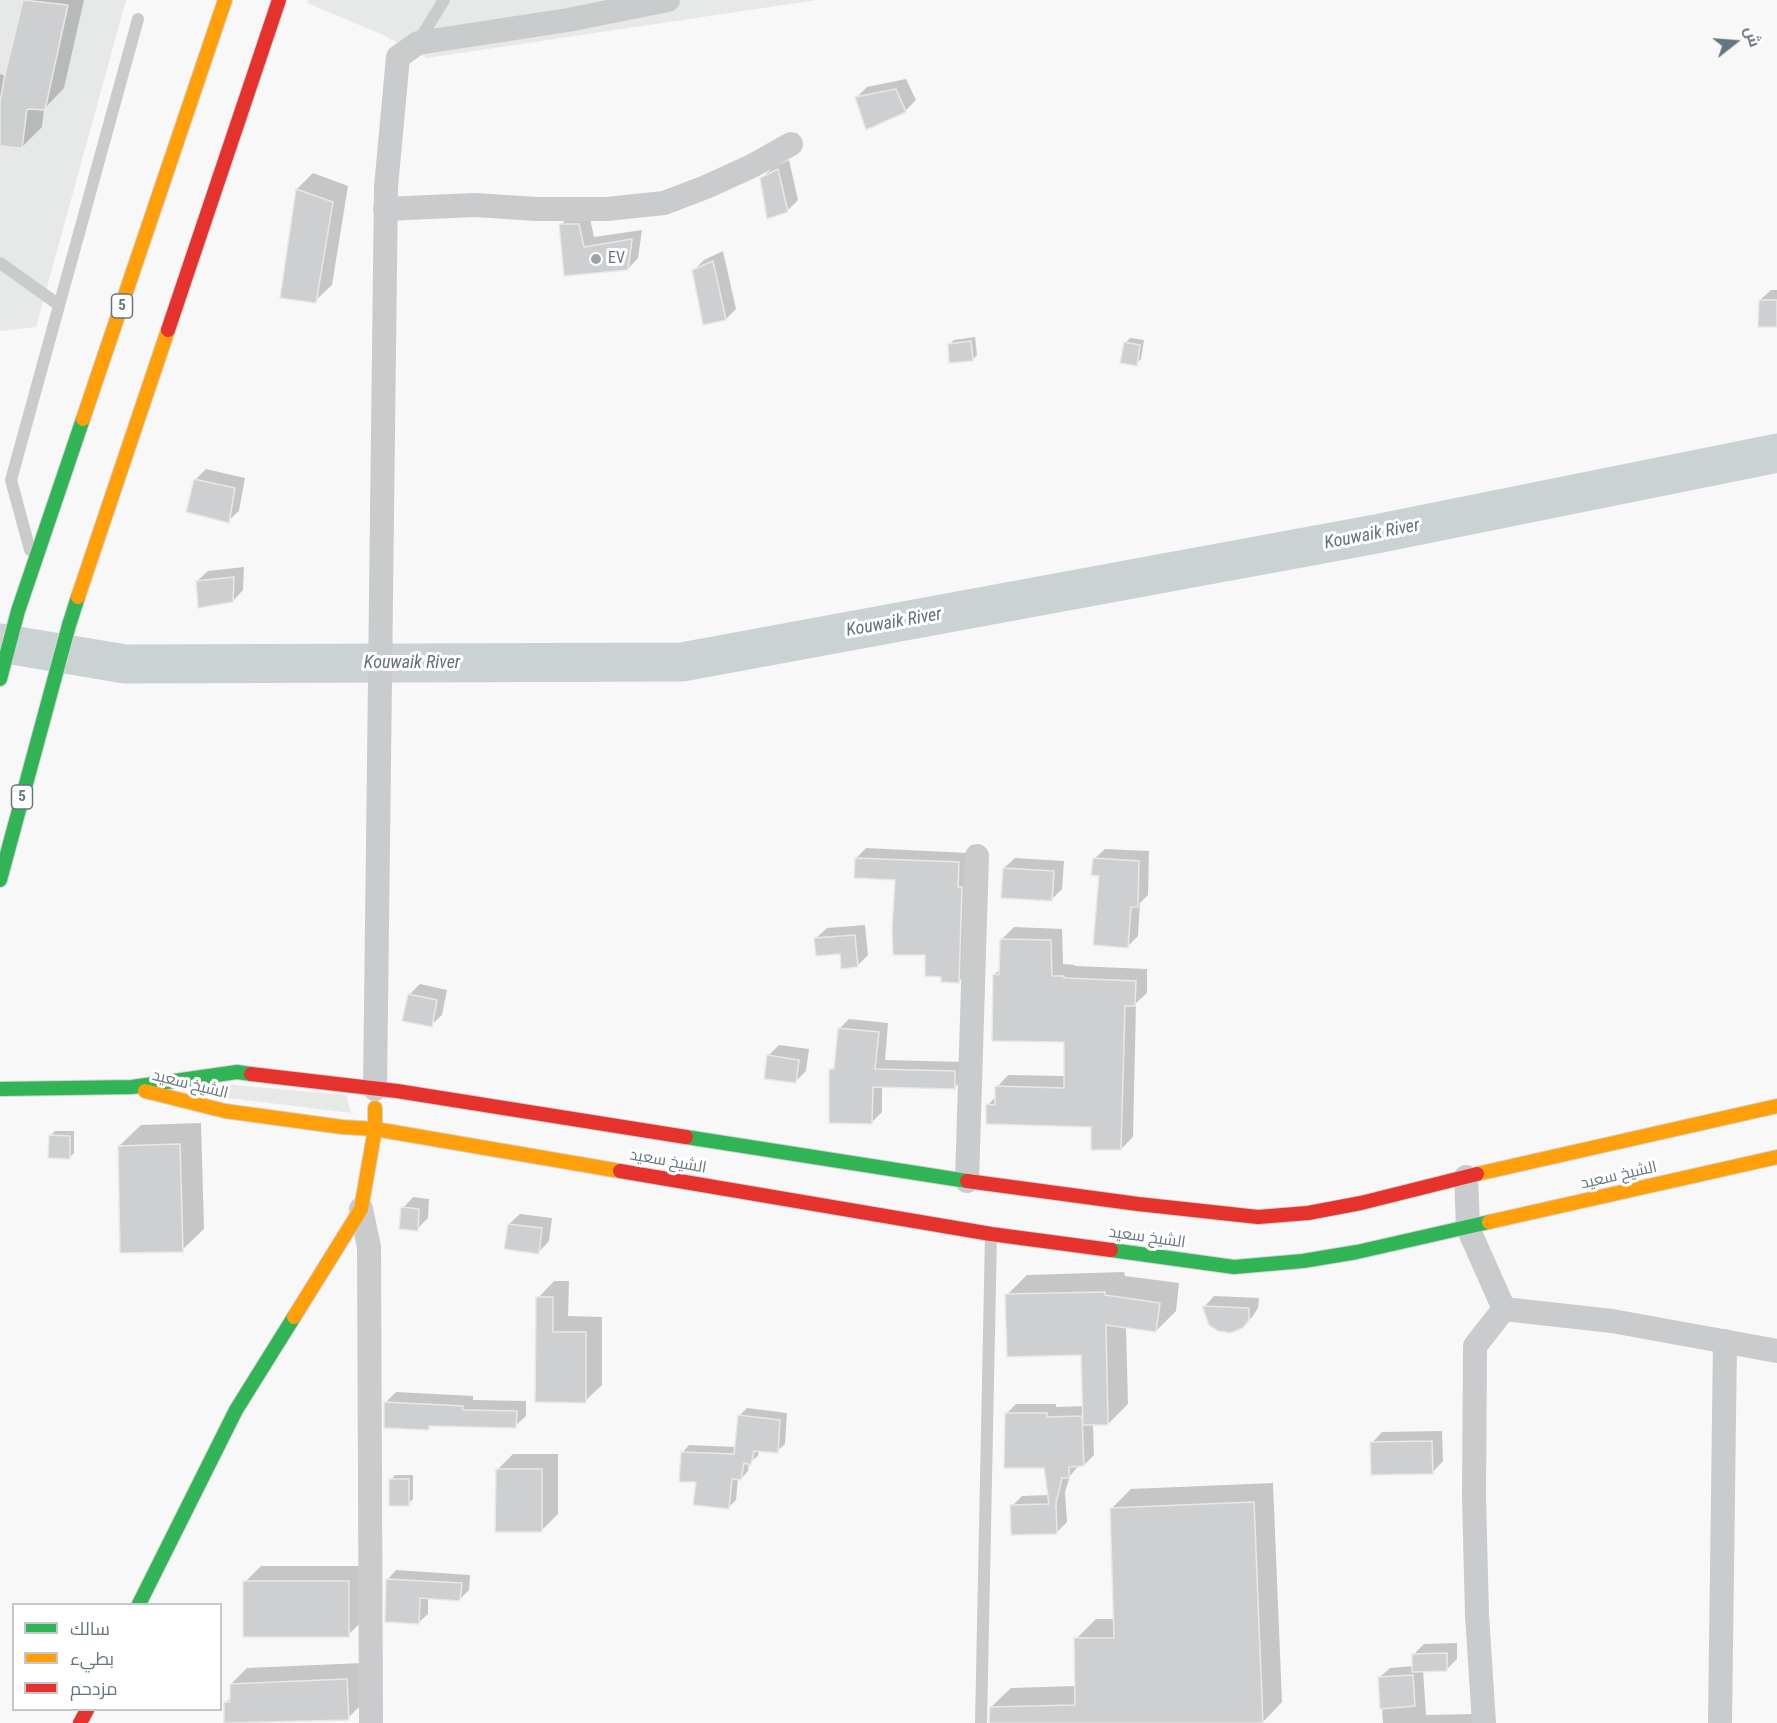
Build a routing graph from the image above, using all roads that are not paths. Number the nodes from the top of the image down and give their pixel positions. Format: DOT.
graph roads {
  1 [pos="225,0"];
  2 [pos="444,0"];
  3 [pos="668,0"];
  4 [pos="276,6"];
  5 [pos="138,19"];
  6 [pos="418,43"];
  7 [pos="791,144"];
  8 [pos="386,209"];
  9 [pos="0,263"];
  10 [pos="59,305"];
  11 [pos="34,564"];
  12 [pos="0,679"];
  13 [pos="977,856"];
  14 [pos="0,880"];
  15 [pos="132,1087"];
  16 [pos="0,1089"];
  17 [pos="375,1089"];
  18 [pos="1777,1106"];
  19 [pos="375,1129"];
  20 [pos="1777,1157"];
  21 [pos="1466,1177"];
  22 [pos="967,1181"];
  23 [pos="360,1209"];
  24 [pos="1468,1228"];
  25 [pos="991,1234"];
  26 [pos="1504,1309"];
  27 [pos="1725,1341"];
  28 [pos="1777,1351"];
  29 [pos="140,1603"];
  30 [pos="371,1723"];
  31 [pos="981,1723"];
  32 [pos="1484,1723"];
  33 [pos="1720,1723"];
  1 -- 11 [label="main road, 5"];
  2 -- 6 [label="lane"];
  3 -- 6 [label="street"];
  4 -- 14 [label="main road, 5"];
  5 -- 10 [label="lane"];
  6 -- 8 [label="street"];
  7 -- 8 [label="street"];
  8 -- 17 [label="street"];
  9 -- 10 [label="lane"];
  10 -- 11 [label="lane"];
  11 -- 12 [label="main road, 5"];
  13 -- 22 [label="street"];
  15 -- 16 [label="main road"];
  15 -- 17 [label="main road, الشيخ سعيد"];
  15 -- 19 [label="main road, الشيخ سعيد"];
  17 -- 19 [label="main road"];
  17 -- 22 [label="main road, الشيخ سعيد"];
  18 -- 21 [label="main road, الشيخ سعيد"];
  19 -- 23 [label="main road"];
  19 -- 25 [label="main road, الشيخ سعيد"];
  20 -- 24 [label="main road, الشيخ سعيد"];
  21 -- 22 [label="main road, الشيخ سعيد"];
  21 -- 24 [label="street"];
  23 -- 29 [label="main road"];
  23 -- 30 [label="street"];
  24 -- 25 [label="main road, الشيخ سعيد"];
  24 -- 26 [label="street"];
  25 -- 31 [label="lane"];
  26 -- 27 [label="street"];
  26 -- 32 [label="street"];
  27 -- 28 [label="street"];
  27 -- 33 [label="street"];
}
